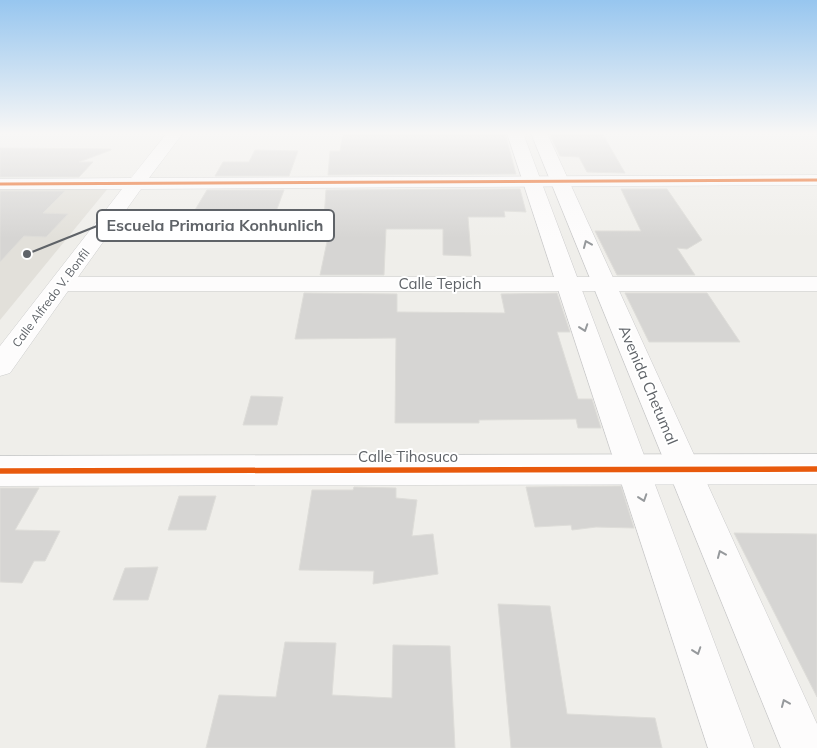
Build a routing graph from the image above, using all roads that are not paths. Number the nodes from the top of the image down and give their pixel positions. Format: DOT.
graph roads {
  1 [pos="148,168"];
  2 [pos="538,168"];
  3 [pos="544,168"];
  4 [pos="817,180"];
  5 [pos="546,181"];
  6 [pos="136,183"];
  7 [pos="0,184"];
  8 [pos="62,284"];
  9 [pos="568,284"];
  10 [pos="817,284"];
  11 [pos="605,285"];
  12 [pos="0,366"];
  13 [pos="633,468"];
  14 [pos="684,468"];
  15 [pos="817,469"];
  16 [pos="0,471"];
  17 [pos="731,748"];
  18 [pos="804,748"];
  1 -- 6 [label="street, Calle Alfredo V. Bonfil"];
  2 -- 5 [label="street, Avenida Chetumal"];
  3 -- 5 [label="street, Avenida Chetumal"];
  4 -- 5 [label="street"];
  5 -- 6 [label="street"];
  5 -- 9 [label="street, Avenida Chetumal"];
  11 -- 5 [label="street, Avenida Chetumal, one-way"];
  6 -- 7 [label="street"];
  6 -- 8 [label="street, Calle Alfredo V. Bonfil"];
  8 -- 9 [label="street, Calle Tepich"];
  8 -- 12 [label="street, Calle Alfredo V. Bonfil"];
  9 -- 11 [label="street, Calle Tepich"];
  9 -- 13 [label="street, Avenida Chetumal, one-way"];
  10 -- 11 [label="street, Calle Tepich"];
  11 -- 14 [label="street, Avenida Chetumal"];
  13 -- 14 [label="street, Calle Tihosuco"];
  13 -- 16 [label="street, Calle Tihosuco"];
  13 -- 17 [label="street, Avenida Chetumal, one-way"];
  14 -- 15 [label="street, Calle Tihosuco"];
  18 -- 14 [label="street, Avenida Chetumal, one-way"];
}
